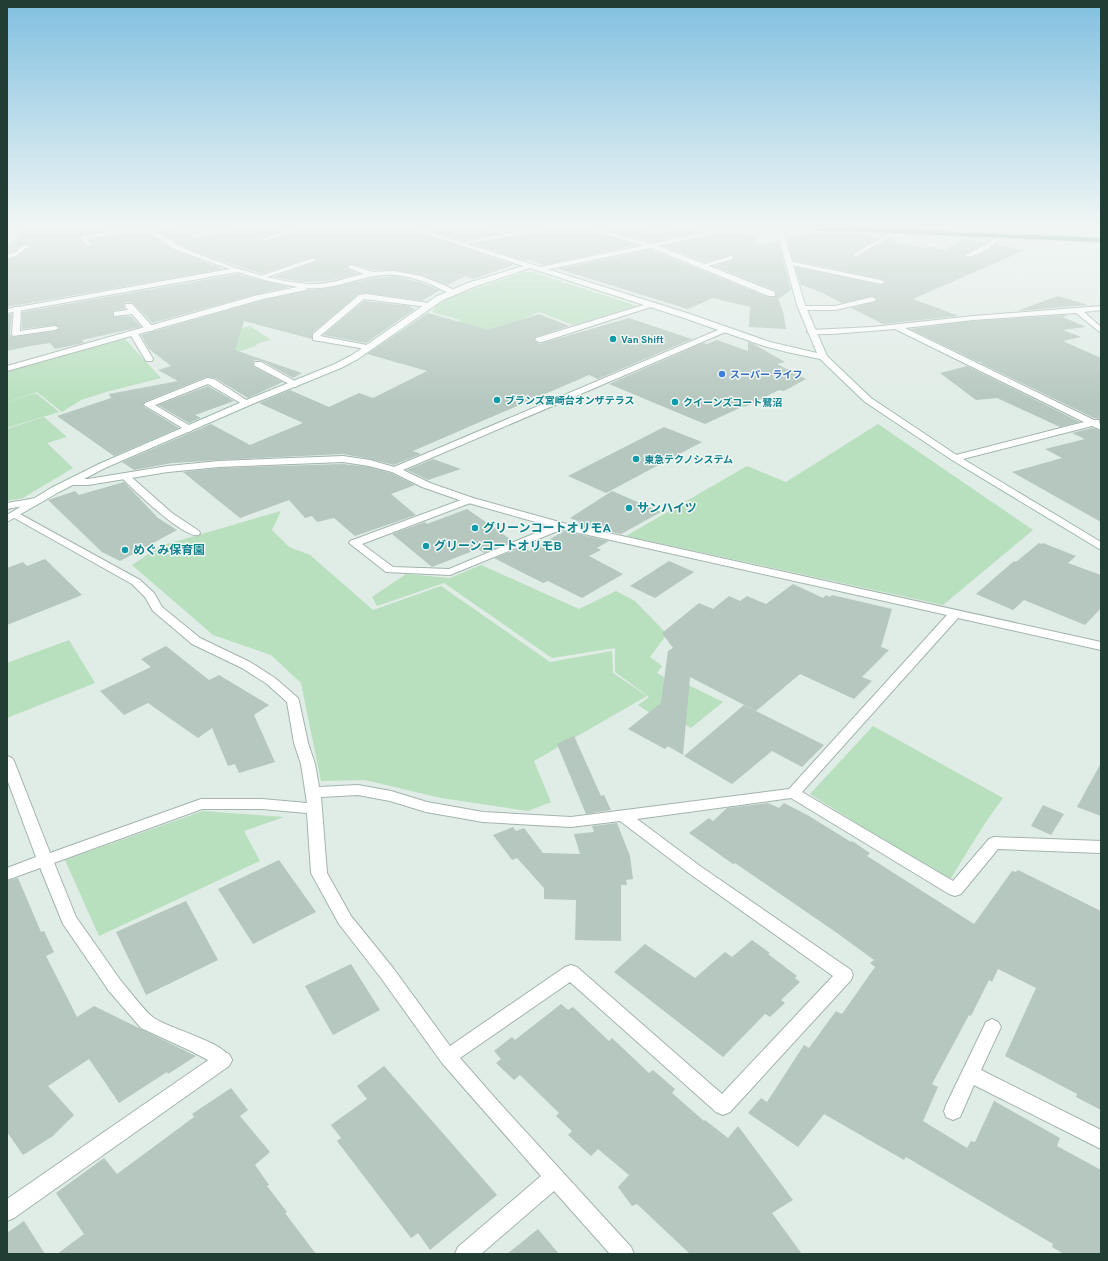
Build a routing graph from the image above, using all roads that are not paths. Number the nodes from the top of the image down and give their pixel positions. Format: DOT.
graph roads {
  1 [pos="149,286"];
  2 [pos="310,286"];
  3 [pos="442,286"];
  4 [pos="472,286"];
  5 [pos="593,286"];
  6 [pos="751,286"];
  7 [pos="796,286"];
  8 [pos="454,292"];
  9 [pos="772,294"];
  10 [pos="872,299"];
  11 [pos="428,305"];
  12 [pos="653,305"];
  13 [pos="803,308"];
  14 [pos="1101,308"];
  15 [pos="17,309"];
  16 [pos="7,310"];
  17 [pos="1078,311"];
  18 [pos="117,314"];
  19 [pos="897,327"];
  20 [pos="55,328"];
  21 [pos="725,329"];
  22 [pos="150,330"];
  23 [pos="1101,331"];
  24 [pos="811,332"];
  25 [pos="134,334"];
  26 [pos="539,340"];
  27 [pos="369,348"];
  28 [pos="823,357"];
  29 [pos="149,360"];
  30 [pos="258,364"];
  31 [pos="7,369"];
  32 [pos="296,384"];
  33 [pos="247,403"];
  34 [pos="1098,423"];
  35 [pos="189,428"];
  36 [pos="955,458"];
  37 [pos="395,470"];
  38 [pos="126,477"];
  39 [pos="70,482"];
  40 [pos="469,500"];
  41 [pos="9,513"];
  42 [pos="561,526"];
  43 [pos="195,534"];
  44 [pos="1101,547"];
  45 [pos="955,614"];
  46 [pos="1101,646"];
  47 [pos="7,761"];
  48 [pos="793,793"];
  49 [pos="314,800"];
  50 [pos="624,816"];
  51 [pos="1101,847"];
  52 [pos="45,860"];
  53 [pos="7,874"];
  54 [pos="992,1027"];
  55 [pos="448,1057"];
  56 [pos="970,1074"];
  57 [pos="953,1111"];
  58 [pos="1101,1140"];
  59 [pos="556,1177"];
  60 [pos="7,1211"];
  61 [pos="465,1254"];
  62 [pos="624,1254"];
  1 -- 15 [label="street"];
  2 -- 22 [label="street"];
  3 -- 8 [label="street"];
  4 -- 8 [label="street"];
  5 -- 12 [label="street"];
  6 -- 9 [label="street"];
  7 -- 13 [label="street"];
  8 -- 11 [label="street"];
  10 -- 13 [label="street"];
  11 -- 27 [label="street"];
  11 -- 27 [label="street"];
  12 -- 21 [label="street"];
  12 -- 26 [label="street"];
  13 -- 24 [label="street"];
  14 -- 17 [label="street"];
  15 -- 16 [label="street"];
  15 -- 20 [label="street"];
  17 -- 19 [label="street"];
  17 -- 23 [label="street"];
  18 -- 22 [label="street"];
  19 -- 24 [label="street"];
  19 -- 34 [label="street"];
  21 -- 28 [label="street"];
  21 -- 37 [label="street"];
  22 -- 25 [label="street"];
  24 -- 28 [label="street"];
  25 -- 29 [label="street"];
  25 -- 31 [label="street"];
  27 -- 32 [label="street"];
  28 -- 36 [label="street"];
  30 -- 32 [label="street"];
  32 -- 33 [label="street"];
  33 -- 35 [label="street"];
  33 -- 35 [label="street"];
  34 -- 36 [label="street"];
  35 -- 39 [label="street"];
  36 -- 44 [label="street"];
  37 -- 38 [label="street"];
  37 -- 40 [label="street"];
  38 -- 39 [label="street"];
  38 -- 43 [label="street"];
  39 -- 41 [label="street"];
  40 -- 42 [label="street"];
  40 -- 42 [label="street"];
  41 -- 49 [label="street"];
  42 -- 45 [label="street"];
  45 -- 46 [label="street"];
  45 -- 48 [label="street"];
  47 -- 52 [label="street"];
  48 -- 50 [label="street"];
  48 -- 51 [label="street"];
  49 -- 50 [label="street"];
  49 -- 52 [label="street"];
  49 -- 55 [label="street"];
  50 -- 55 [label="street"];
  52 -- 53 [label="street"];
  52 -- 60 [label="street"];
  54 -- 56 [label="street"];
  55 -- 59 [label="street"];
  56 -- 57 [label="street"];
  56 -- 58 [label="street"];
  59 -- 61 [label="street"];
  59 -- 62 [label="street"];
}
